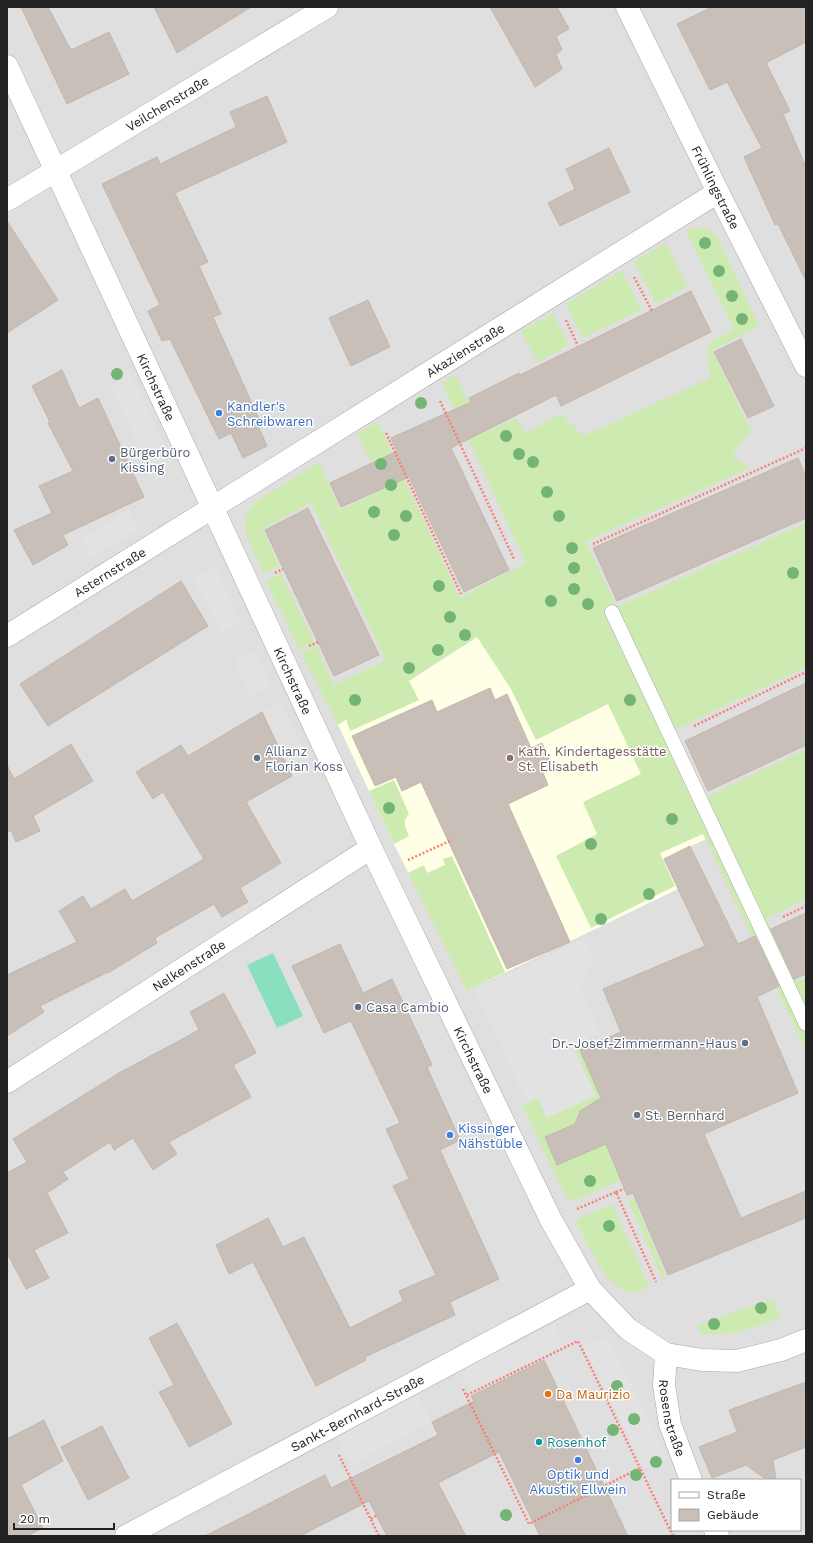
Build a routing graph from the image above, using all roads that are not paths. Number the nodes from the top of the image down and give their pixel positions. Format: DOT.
graph roads {
  1 [pos="327,7"];
  2 [pos="627,7"];
  3 [pos="7,66"];
  4 [pos="56,171"];
  5 [pos="718,192"];
  6 [pos="7,200"];
  7 [pos="806,366"];
  8 [pos="212,508"];
  9 [pos="612,612"];
  10 [pos="7,636"];
  11 [pos="371,848"];
  12 [pos="806,1024"];
  13 [pos="7,1082"];
  14 [pos="590,1289"];
  15 [pos="806,1340"];
  16 [pos="666,1354"];
  17 [pos="691,1479"];
  18 [pos="126,1536"];
  1 -- 4 [label="street, Veilchenstraße"];
  2 -- 5 [label="street, Frühlingstraße"];
  3 -- 4 [label="street, Kirchstraße"];
  4 -- 6 [label="street, Veilchenstraße"];
  4 -- 8 [label="street, Kirchstraße"];
  5 -- 7 [label="street, Frühlingstraße"];
  5 -- 8 [label="street, Akazienstraße"];
  8 -- 10 [label="street, Asternstraße"];
  8 -- 11 [label="street, Kirchstraße"];
  9 -- 12 [label="lane"];
  11 -- 13 [label="street, Nelkenstraße"];
  11 -- 14 [label="street, Kirchstraße"];
  14 -- 16 [label="street, Kirchstraße"];
  14 -- 18 [label="street, Sankt-Bernhard-Straße"];
  15 -- 16 [label="street"];
  16 -- 17 [label="street, Rosenstraße"];
}
